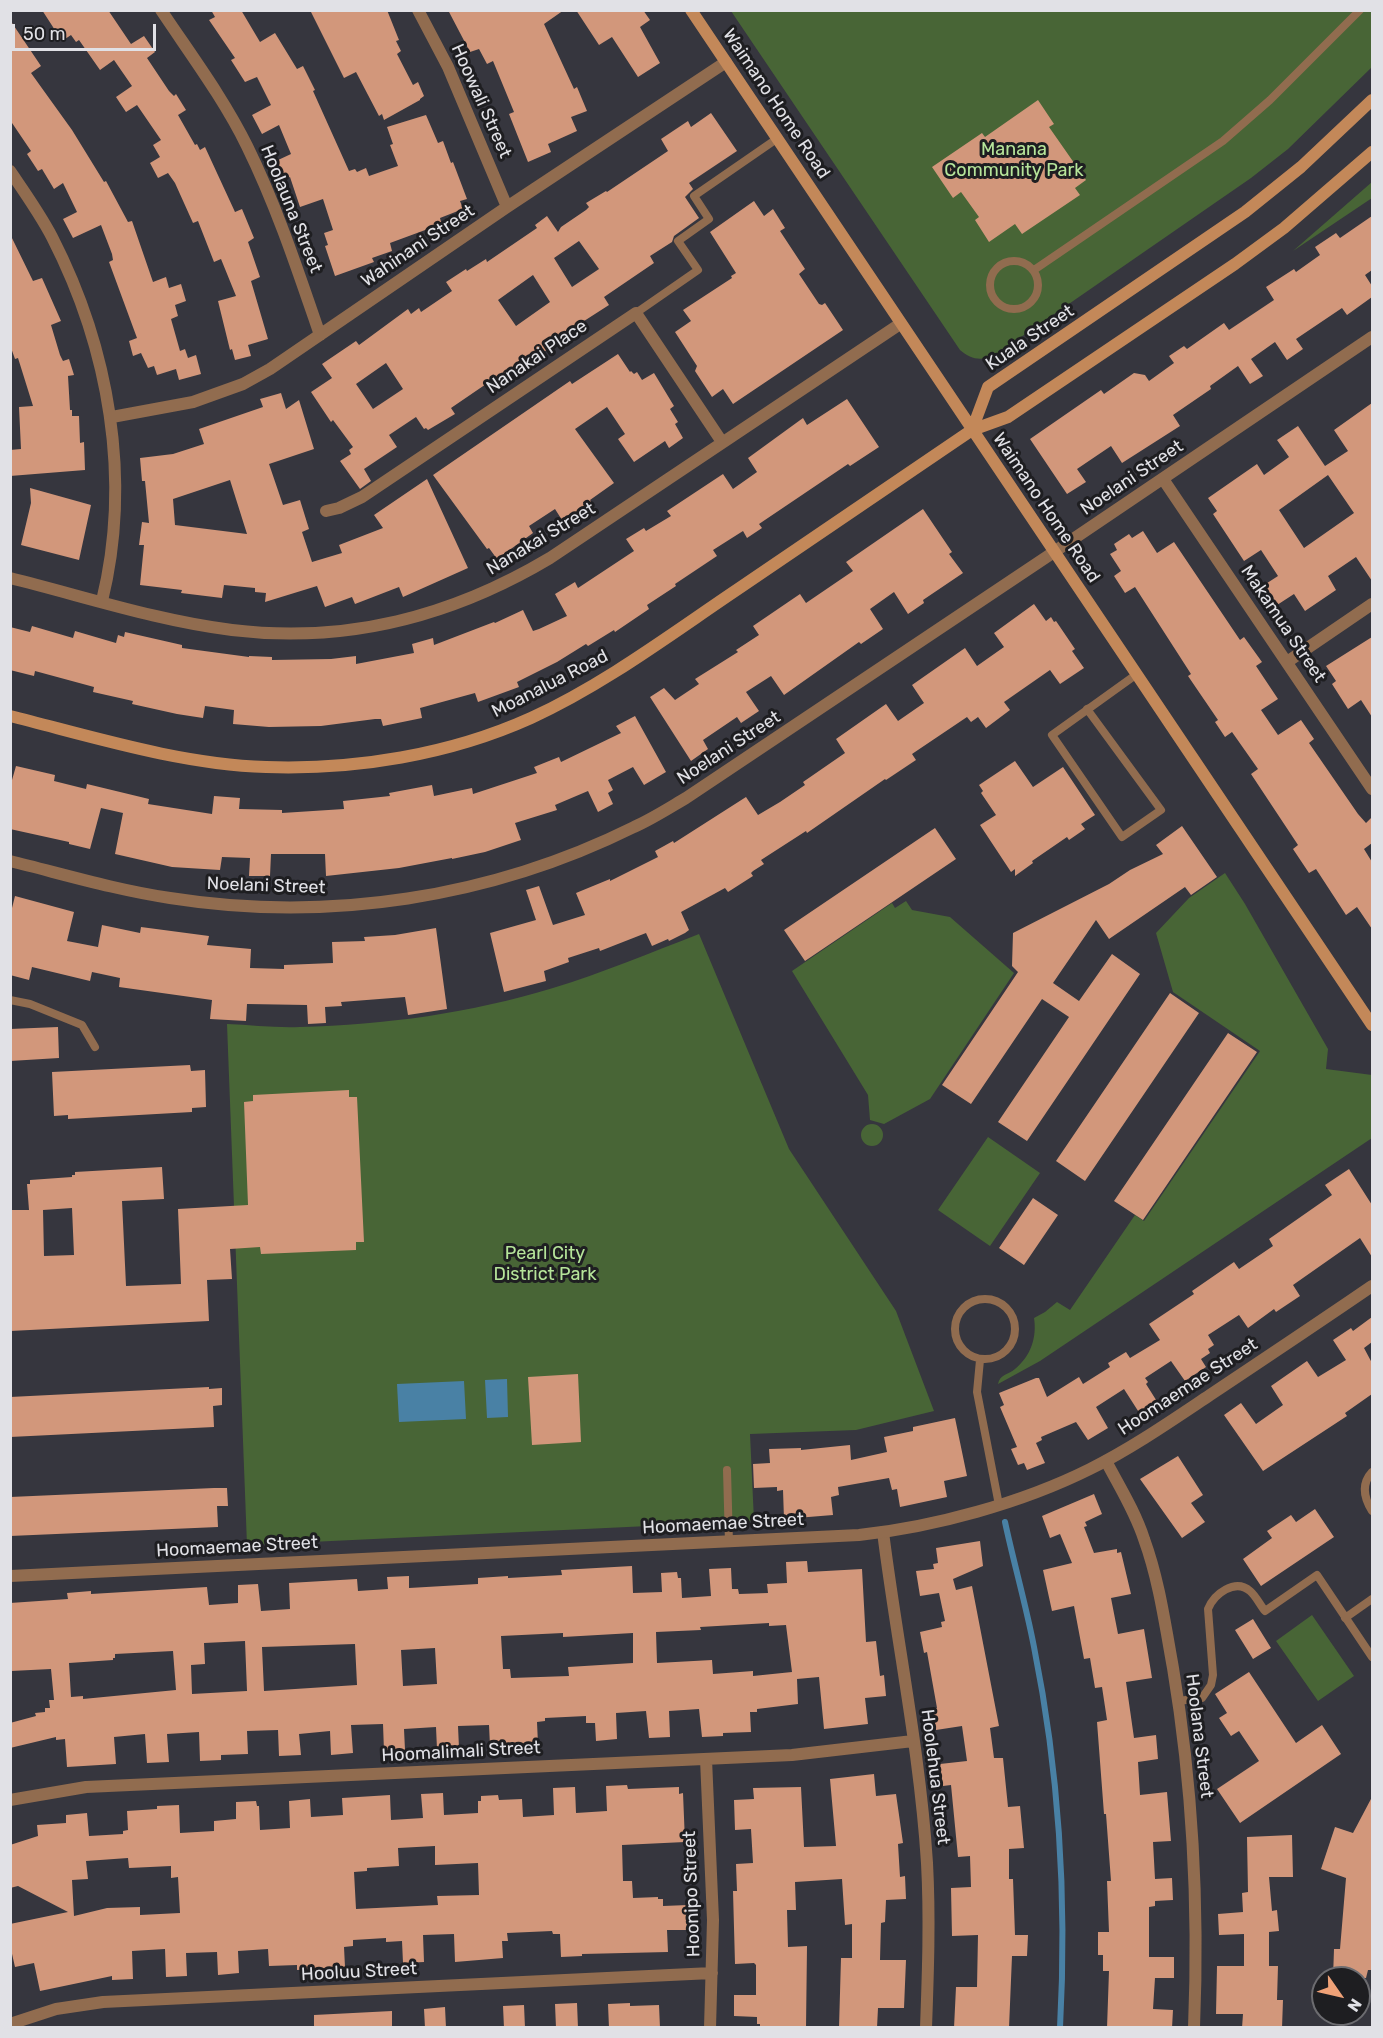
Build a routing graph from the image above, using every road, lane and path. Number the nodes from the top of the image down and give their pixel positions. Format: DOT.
graph roads {
  1 [pos="161,10"];
  2 [pos="418,10"];
  3 [pos="691,10"];
  4 [pos="1360,10"];
  5 [pos="726,62"];
  6 [pos="1372,100"];
  7 [pos="777,138"];
  8 [pos="1372,152"];
  9 [pos="10,171"];
  10 [pos="507,207"];
  11 [pos="1034,270"];
  12 [pos="636,312"];
  13 [pos="900,324"];
  14 [pos="320,335"];
  15 [pos="1372,337"];
  16 [pos="112,417"];
  17 [pos="972,430"];
  18 [pos="722,442"];
  19 [pos="1163,479"];
  20 [pos="326,511"];
  21 [pos="1054,552"];
  22 [pos="10,578"];
  23 [pos="102,601"];
  24 [pos="1372,604"];
  25 [pos="1287,662"];
  26 [pos="1137,674"];
  27 [pos="1087,709"];
  28 [pos="10,716"];
  29 [pos="1372,789"];
  30 [pos="10,861"];
  31 [pos="10,1000"];
  32 [pos="1372,1024"];
  33 [pos="95,1047"];
  34 [pos="1372,1286"];
  35 [pos="980,1359"];
  36 [pos="1106,1461"];
  37 [pos="728,1470"];
  38 [pos="1372,1472"];
  39 [pos="999,1505"];
  40 [pos="1372,1511"];
  41 [pos="883,1533"];
  42 [pos="729,1543"];
  43 [pos="10,1576"];
  44 [pos="1372,1599"];
  45 [pos="1345,1617"];
  46 [pos="1372,1657"];
  47 [pos="1178,1701"];
  48 [pos="913,1741"];
  49 [pos="706,1759"];
  50 [pos="10,1800"];
  51 [pos="712,1973"];
  52 [pos="10,2024"];
  53 [pos="710,2028"];
  54 [pos="926,2028"];
  55 [pos="1194,2028"];
  1 -- 14 [label="street, Hoolauna Street"];
  2 -- 10 [label="street, Hoowali Street"];
  3 -- 5 [label="main road, Waimano Home Road"];
  4 -- 11 [label="lane"];
  5 -- 7 [label="main road, Waimano Home Road"];
  5 -- 10 [label="street, Wahinani Street"];
  6 -- 17 [label="main road, Kuala Street"];
  7 -- 12 [label="lane"];
  7 -- 13 [label="main road, Waimano Home Road"];
  8 -- 17 [label="main road"];
  9 -- 16 [label="street"];
  10 -- 14 [label="street, Wahinani Street"];
  11 -- 11 [label="lane"];
  12 -- 18 [label="street"];
  12 -- 20 [label="street, Nanakai Place"];
  13 -- 17 [label="main road, Waimano Home Road"];
  13 -- 18 [label="street, Nanakai Street"];
  14 -- 16 [label="street, Wahinani Street"];
  15 -- 19 [label="street, Noelani Street"];
  16 -- 23 [label="street"];
  17 -- 21 [label="main road, Waimano Home Road"];
  17 -- 28 [label="main road, Moanalua Road"];
  18 -- 23 [label="street, Nanakai Street"];
  19 -- 21 [label="street, Noelani Street"];
  19 -- 25 [label="street, Makamua Street"];
  21 -- 26 [label="main road, Waimano Home Road"];
  21 -- 30 [label="street, Noelani Street"];
  22 -- 23 [label="street, Nanakai Street"];
  24 -- 25 [label="street"];
  25 -- 29 [label="street, Makamua Street"];
  26 -- 27 [label="lane"];
  26 -- 32 [label="main road, Waimano Home Road"];
  27 -- 27 [label="lane"];
  31 -- 33 [label="lane"];
  34 -- 36 [label="street, Hoomaemae Street"];
  35 -- 35 [label="lane"];
  35 -- 39 [label="lane"];
  36 -- 39 [label="street, Hoomaemae Street"];
  36 -- 47 [label="street, Hoolana Street"];
  37 -- 42 [label="lane"];
  38 -- 40 [label="lane"];
  39 -- 41 [label="street, Hoomaemae Street"];
  41 -- 42 [label="street, Hoomaemae Street"];
  41 -- 48 [label="street, Hoolehua Street"];
  42 -- 43 [label="street, Hoomaemae Street"];
  44 -- 45 [label="lane"];
  45 -- 46 [label="lane"];
  45 -- 47 [label="lane"];
  47 -- 55 [label="street, Hoolana Street"];
  48 -- 49 [label="street, Hoomalimali Street"];
  48 -- 54 [label="street, Hoolehua Street"];
  49 -- 50 [label="street, Hoomalimali Street"];
  49 -- 51 [label="street, Hoonipo Street"];
  51 -- 52 [label="street, Hooluu Street"];
  51 -- 53 [label="street, Hoonipo Street"];
}
